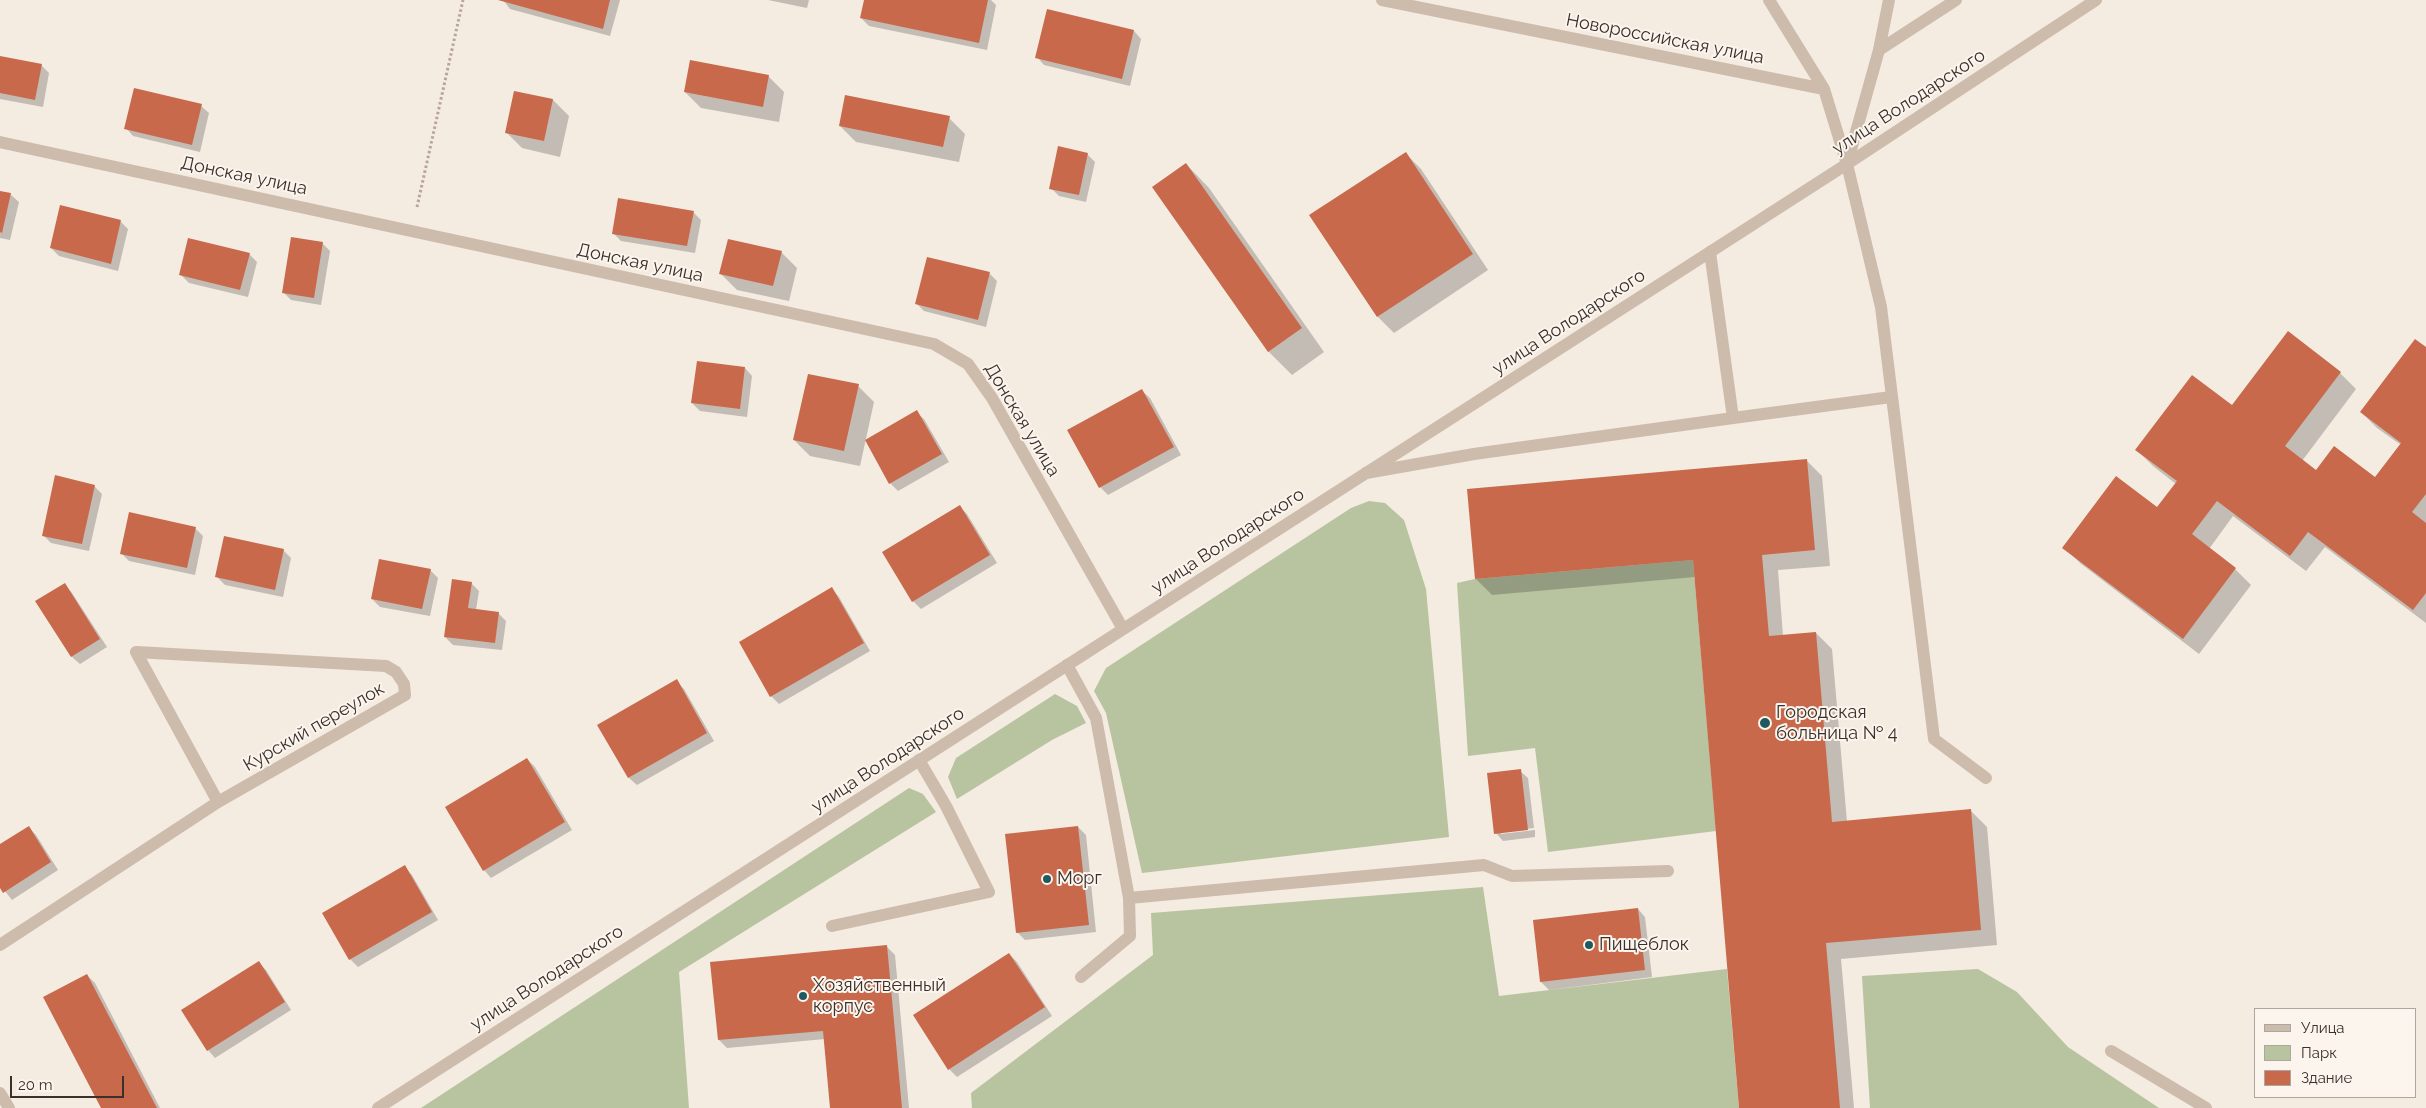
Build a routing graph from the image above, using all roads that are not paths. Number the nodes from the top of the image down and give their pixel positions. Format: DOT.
graph roads {
  1 [pos="1382,0"];
  2 [pos="1769,0"];
  3 [pos="1889,0"];
  4 [pos="1956,0"];
  5 [pos="2096,0"];
  6 [pos="1879,50"];
  7 [pos="1824,89"];
  8 [pos="0,142"];
  9 [pos="1847,164"];
  10 [pos="1710,252"];
  11 [pos="1891,397"];
  12 [pos="1733,418"];
  13 [pos="1366,473"];
  14 [pos="1123,629"];
  15 [pos="1067,665"];
  16 [pos="919,760"];
  17 [pos="1986,778"];
  18 [pos="218,802"];
  19 [pos="1668,871"];
  20 [pos="1129,898"];
  21 [pos="832,926"];
  22 [pos="0,945"];
  23 [pos="1081,977"];
  24 [pos="2111,1051"];
  25 [pos="0,1093"];
  26 [pos="9,1108"];
  27 [pos="378,1108"];
  28 [pos="2206,1108"];
  1 -- 7 [label="street, Новороссийская улица"];
  2 -- 7 [label="street"];
  3 -- 6 [label="street"];
  4 -- 6 [label="street"];
  5 -- 9 [label="street, улица Володарского"];
  6 -- 9 [label="street"];
  7 -- 9 [label="street"];
  8 -- 14 [label="street, Донская улица"];
  9 -- 10 [label="street, улица Володарского"];
  9 -- 11 [label="street"];
  10 -- 12 [label="street"];
  10 -- 13 [label="street, улица Володарского"];
  11 -- 12 [label="street"];
  11 -- 17 [label="street"];
  12 -- 13 [label="street"];
  13 -- 14 [label="street, улица Володарского"];
  14 -- 15 [label="street, улица Володарского"];
  15 -- 16 [label="street, улица Володарского"];
  15 -- 20 [label="street"];
  16 -- 21 [label="street"];
  16 -- 27 [label="street, улица Володарского"];
  18 -- 18 [label="street, Курский переулок"];
  18 -- 22 [label="street, Курский переулок"];
  19 -- 20 [label="street"];
  20 -- 23 [label="street"];
  24 -- 28 [label="street"];
  25 -- 26 [label="street"];
}
